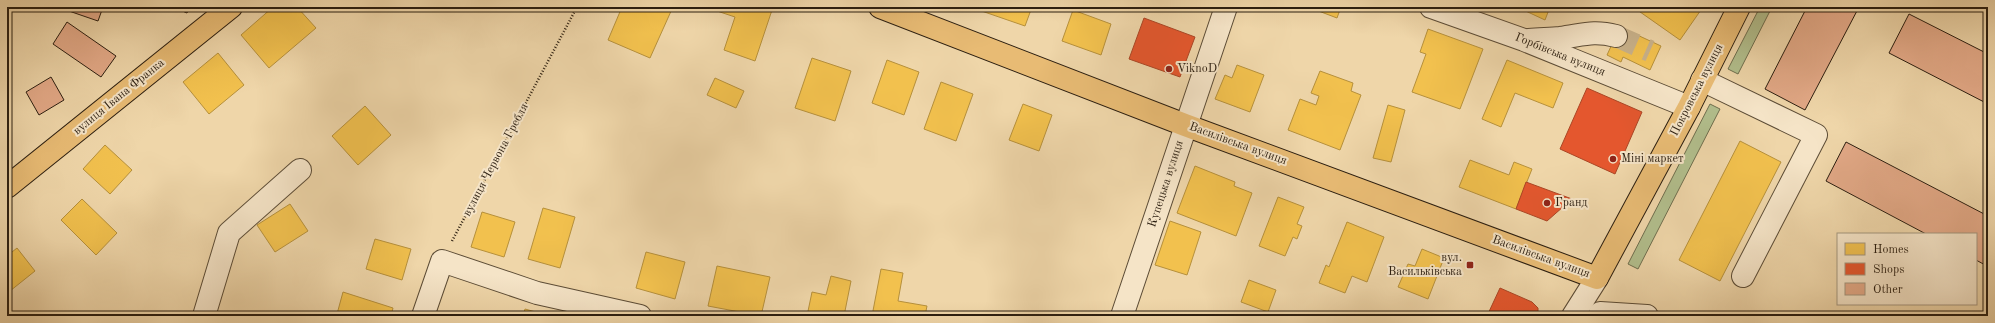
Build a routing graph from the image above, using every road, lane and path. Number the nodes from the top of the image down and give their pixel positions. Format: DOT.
graph roads {
  1 [pos="231,7"];
  2 [pos="577,7"];
  3 [pos="880,7"];
  4 [pos="1226,7"];
  5 [pos="1431,7"];
  6 [pos="1739,7"];
  7 [pos="1616,36"];
  8 [pos="1524,40"];
  9 [pos="1702,80"];
  10 [pos="1689,107"];
  11 [pos="1185,124"];
  12 [pos="300,170"];
  13 [pos="7,187"];
  14 [pos="442,261"];
  15 [pos="1742,276"];
  16 [pos="1597,278"];
  17 [pos="1600,314"];
  18 [pos="204,316"];
  19 [pos="423,316"];
  20 [pos="640,316"];
  21 [pos="1122,316"];
  22 [pos="1573,316"];
  23 [pos="1647,316"];
  1 -- 13 [label="main road, вулиця Івана Франка"];
  2 -- 14 [label="path, вулиця Червона Гребля"];
  3 -- 11 [label="main road, Василівська вулиця"];
  4 -- 11 [label="street, Купецька вулиця"];
  5 -- 8 [label="street, Горбівська вулиця"];
  6 -- 9 [label="main road, Покровська вулиця"];
  7 -- 8 [label="street"];
  8 -- 10 [label="street, Горбівська вулиця"];
  9 -- 10 [label="main road, Покровська вулиця"];
  9 -- 15 [label="street"];
  10 -- 16 [label="main road, Покровська вулиця"];
  11 -- 16 [label="main road, Василівська вулиця"];
  11 -- 21 [label="street, Купецька вулиця"];
  12 -- 18 [label="street"];
  14 -- 19 [label="street"];
  14 -- 20 [label="street"];
  16 -- 17 [label="street"];
  16 -- 22 [label="street, Покровська вулиця"];
  17 -- 23 [label="street"];
}
